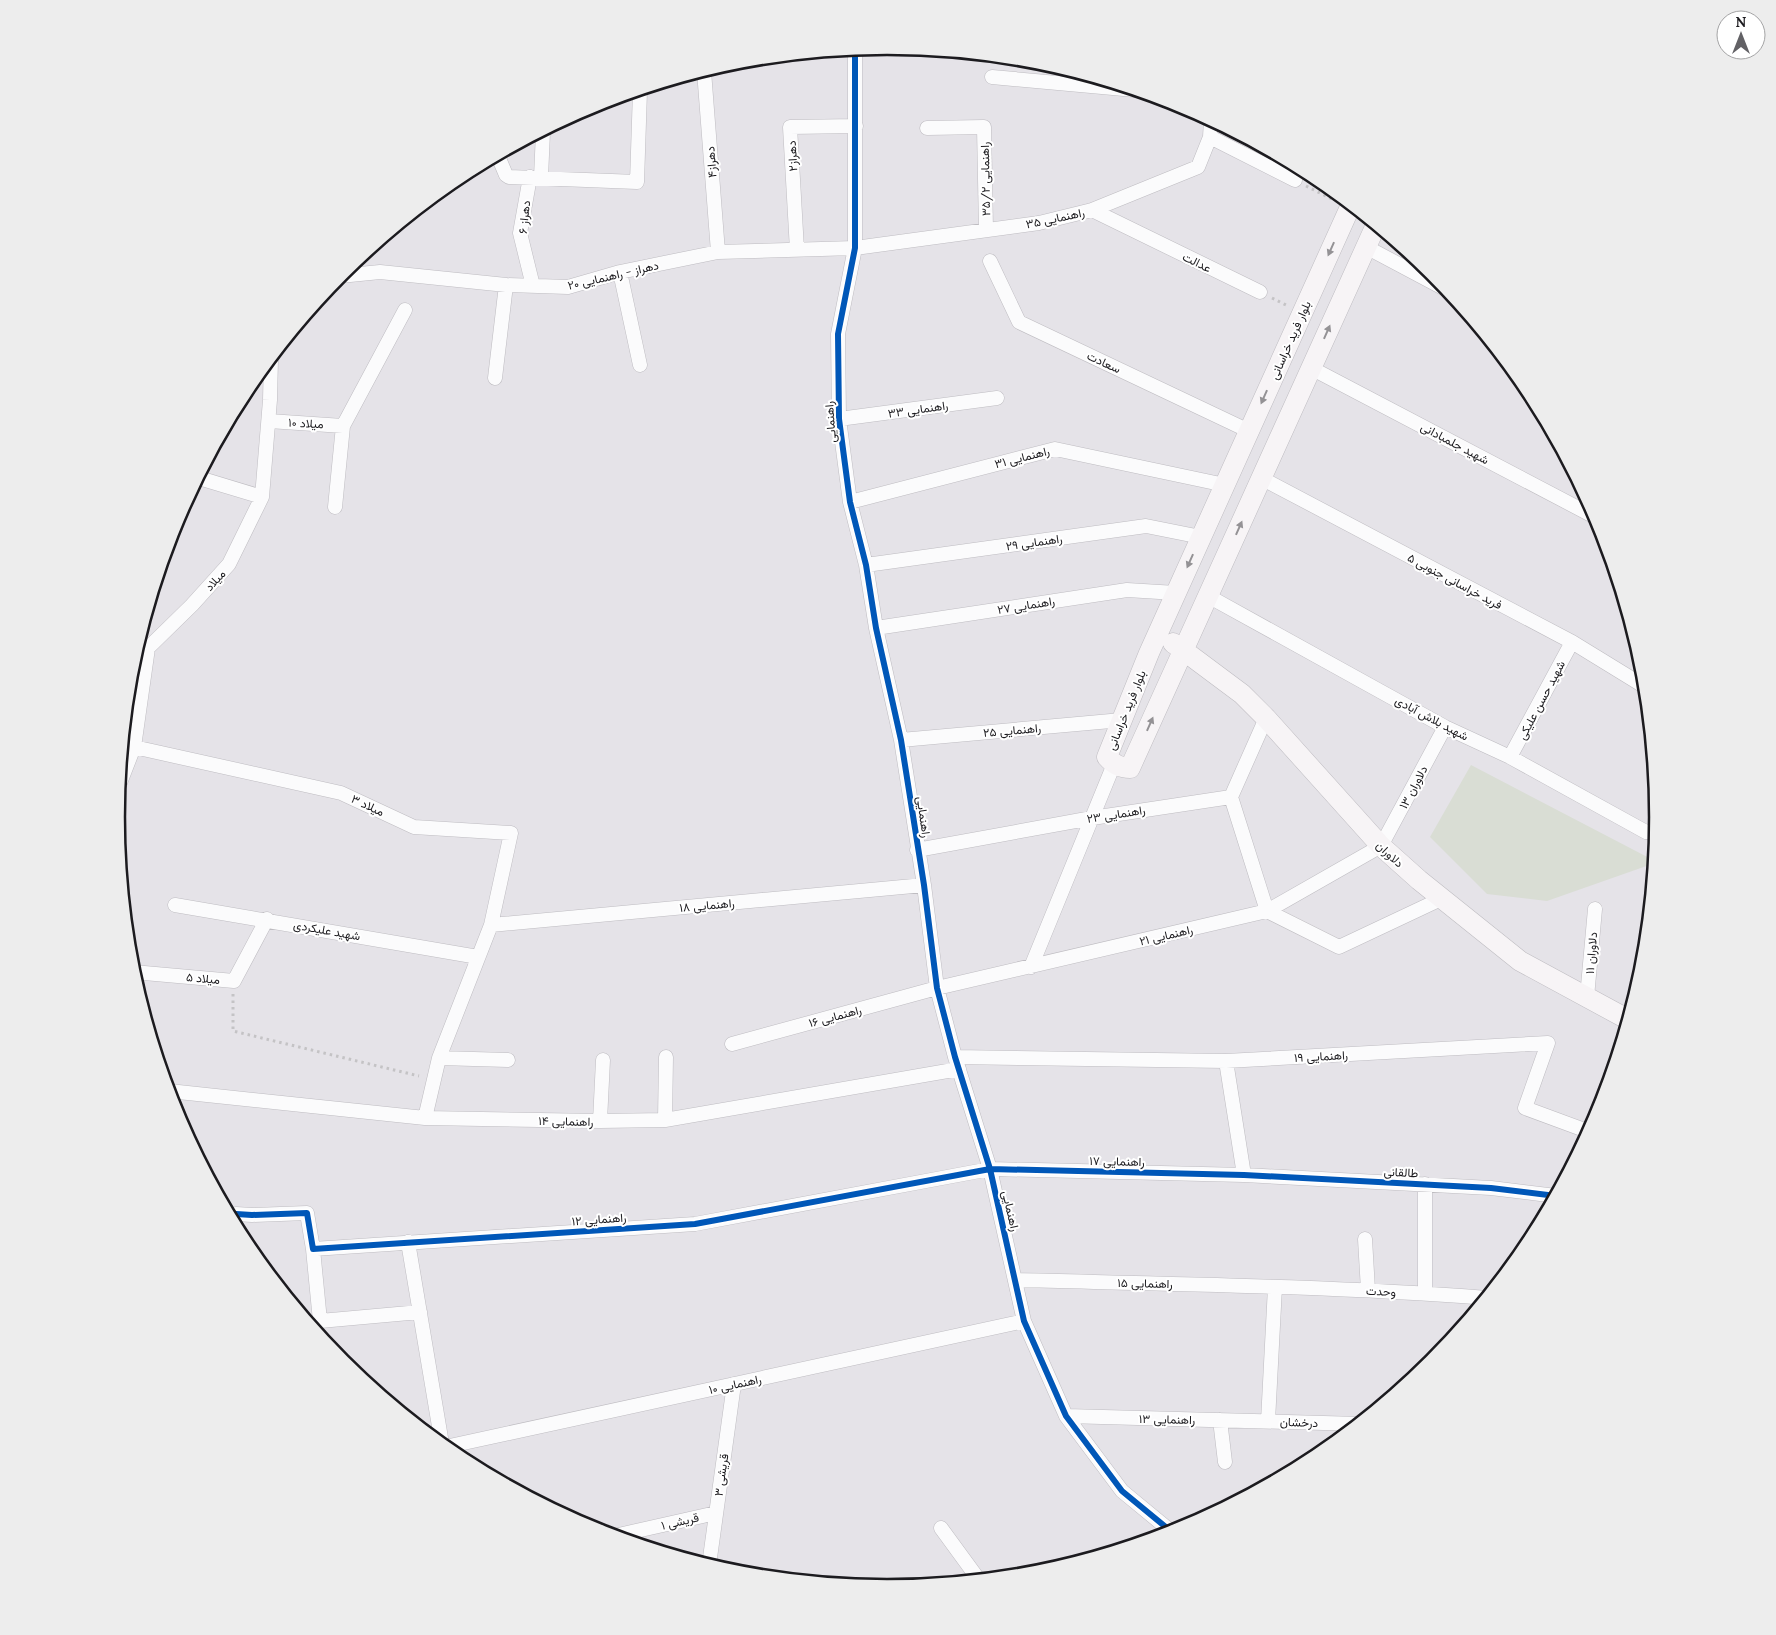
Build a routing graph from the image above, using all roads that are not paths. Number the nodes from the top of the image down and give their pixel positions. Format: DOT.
graph roads {
  1 [pos="855,56"];
  2 [pos="992,77"];
  3 [pos="705,78"];
  4 [pos="1107,87"];
  5 [pos="640,96"];
  6 [pos="856,126"];
  7 [pos="1211,127"];
  8 [pos="926,128"];
  9 [pos="1210,137"];
  10 [pos="542,139"];
  11 [pos="500,161"];
  12 [pos="535,177"];
  13 [pos="1295,180"];
  14 [pos="1092,210"];
  15 [pos="1348,210"];
  16 [pos="986,230"];
  17 [pos="1374,230"];
  18 [pos="1366,247"];
  19 [pos="855,248"];
  20 [pos="797,250"];
  21 [pos="718,252"];
  22 [pos="990,260"];
  23 [pos="620,272"];
  24 [pos="352,275"];
  25 [pos="1429,281"];
  26 [pos="506,285"];
  27 [pos="532,286"];
  28 [pos="1260,292"];
  29 [pos="405,310"];
  30 [pos="640,365"];
  31 [pos="1311,368"];
  32 [pos="271,370"];
  33 [pos="495,378"];
  34 [pos="997,398"];
  35 [pos="839,419"];
  36 [pos="269,421"];
  37 [pos="343,426"];
  38 [pos="1249,431"];
  39 [pos="1261,478"];
  40 [pos="204,480"];
  41 [pos="1225,485"];
  42 [pos="262,497"];
  43 [pos="850,502"];
  44 [pos="335,507"];
  45 [pos="1586,513"];
  46 [pos="1201,537"];
  47 [pos="866,565"];
  48 [pos="1176,593"];
  49 [pos="1208,596"];
  50 [pos="876,628"];
  51 [pos="1157,634"];
  52 [pos="1572,642"];
  53 [pos="146,644"];
  54 [pos="1184,650"];
  55 [pos="1638,683"];
  56 [pos="134,705"];
  57 [pos="1266,718"];
  58 [pos="1122,720"];
  59 [pos="1445,727"];
  60 [pos="901,740"];
  61 [pos="134,747"];
  62 [pos="1510,758"];
  63 [pos="127,764"];
  64 [pos="1114,764"];
  65 [pos="1231,797"];
  66 [pos="1092,818"];
  67 [pos="1650,832"];
  68 [pos="1381,846"];
  69 [pos="917,850"];
  70 [pos="924,885"];
  71 [pos="1443,898"];
  72 [pos="175,905"];
  73 [pos="1595,909"];
  74 [pos="1267,911"];
  75 [pos="267,919"];
  76 [pos="491,926"];
  77 [pos="478,957"];
  78 [pos="1031,967"];
  79 [pos="142,973"];
  80 [pos="938,988"];
  81 [pos="1587,997"];
  82 [pos="1624,1017"];
  83 [pos="732,1044"];
  84 [pos="666,1057"];
  85 [pos="439,1058"];
  86 [pos="508,1060"];
  87 [pos="603,1060"];
  88 [pos="1226,1061"];
  89 [pos="957,1063"];
  90 [pos="178,1093"];
  91 [pos="425,1118"];
  92 [pos="665,1120"];
  93 [pos="600,1121"];
  94 [pos="1583,1129"];
  95 [pos="990,1169"];
  96 [pos="1244,1175"];
  97 [pos="1425,1184"];
  98 [pos="1550,1195"];
  99 [pos="237,1214"];
  100 [pos="1365,1240"];
  101 [pos="408,1242"];
  102 [pos="312,1249"];
  103 [pos="1015,1280"];
  104 [pos="1275,1286"];
  105 [pos="1368,1290"];
  106 [pos="1425,1293"];
  107 [pos="1480,1297"];
  108 [pos="420,1312"];
  109 [pos="1024,1321"];
  110 [pos="734,1384"];
  111 [pos="1066,1416"];
  112 [pos="1220,1420"];
  113 [pos="1268,1421"];
  114 [pos="1350,1424"];
  115 [pos="440,1434"];
  116 [pos="455,1445"];
  117 [pos="1226,1462"];
  118 [pos="716,1513"];
  119 [pos="1166,1527"];
  120 [pos="941,1528"];
  121 [pos="626,1533"];
  122 [pos="710,1558"];
  123 [pos="975,1574"];
  1 -- 6 [label="street, راهنمایی"];
  2 -- 4 [label="street"];
  3 -- 21 [label="street, دهراز۴"];
  5 -- 12 [label="street"];
  6 -- 19 [label="street, راهنمایی"];
  6 -- 20 [label="street, دهراز۲"];
  7 -- 9 [label="street, راهنمایی ۳۵"];
  8 -- 16 [label="street, راهنمایی ۳۵/۲"];
  9 -- 13 [label="street"];
  9 -- 14 [label="street, راهنمایی ۳۵"];
  10 -- 12 [label="street, دهراز ۶"];
  11 -- 12 [label="street"];
  12 -- 27 [label="street, دهراز ۶"];
  14 -- 16 [label="street, راهنمایی ۳۵"];
  14 -- 28 [label="street, عدالت"];
  15 -- 38 [label="street, بلوار فرید خراسانی, one-way"];
  16 -- 19 [label="street, راهنمایی ۳۵"];
  17 -- 18 [label="street, بلوار فرید خراسانی"];
  18 -- 25 [label="street"];
  31 -- 18 [label="street, بلوار فرید خراسانی, one-way"];
  19 -- 20 [label="street, دهراز - راهنمایی ۲۰"];
  19 -- 35 [label="street, راهنمایی"];
  20 -- 21 [label="street, دهراز - راهنمایی ۲۰"];
  21 -- 23 [label="street, دهراز - راهنمایی ۲۰"];
  22 -- 38 [label="street, سعادت"];
  23 -- 27 [label="street, دهراز - راهنمایی ۲۰"];
  23 -- 30 [label="street"];
  24 -- 26 [label="street, دهراز - راهنمایی ۲۰"];
  26 -- 27 [label="street, دهراز - راهنمایی ۲۰"];
  26 -- 33 [label="street"];
  29 -- 37 [label="street"];
  31 -- 39 [label="street, بلوار فرید خراسانی"];
  31 -- 45 [label="street, شهید جلمبادانی"];
  32 -- 36 [label="street, میلاد"];
  34 -- 35 [label="street, راهنمایی ۳۳"];
  35 -- 43 [label="street, راهنمایی"];
  36 -- 37 [label="street, میلاد ۱۰"];
  36 -- 42 [label="street, میلاد"];
  37 -- 44 [label="street"];
  38 -- 41 [label="street, بلوار فرید خراسانی"];
  49 -- 39 [label="street, بلوار فرید خراسانی, one-way"];
  39 -- 52 [label="street, فرید خراسانی جنوبی ۵"];
  40 -- 42 [label="street"];
  41 -- 43 [label="street, راهنمایی ۳۱"];
  41 -- 46 [label="street, بلوار فرید خراسانی"];
  42 -- 53 [label="street, میلاد"];
  43 -- 47 [label="street, راهنمایی"];
  46 -- 47 [label="street, راهنمایی ۲۹"];
  46 -- 48 [label="street, بلوار فرید خراسانی, one-way"];
  47 -- 50 [label="street, راهنمایی"];
  48 -- 50 [label="street, راهنمایی ۲۷"];
  48 -- 51 [label="street, بلوار فرید خراسانی"];
  49 -- 54 [label="street, بلوار فرید خراسانی"];
  49 -- 59 [label="street, شهید بلاش آبادی"];
  50 -- 60 [label="street, راهنمایی"];
  51 -- 54 [label="street, دلاوران"];
  51 -- 58 [label="street, بلوار فرید خراسانی"];
  52 -- 55 [label="street, فرید خراسانی جنوبی ۵"];
  52 -- 62 [label="street, شهید حسن علیکی"];
  54 -- 57 [label="street, دلاوران"];
  64 -- 54 [label="street, بلوار فرید خراسانی, one-way"];
  56 -- 61 [label="street, میلاد"];
  57 -- 65 [label="street"];
  57 -- 68 [label="street, دلاوران"];
  58 -- 60 [label="street, راهنمایی ۲۵"];
  58 -- 64 [label="street, بلوار فرید خراسانی"];
  59 -- 62 [label="street, شهید بلاش آبادی"];
  59 -- 68 [label="street, دلاوران ۱۳"];
  60 -- 69 [label="street, راهنمایی"];
  61 -- 63 [label="street, میلاد"];
  61 -- 76 [label="street, میلاد ۳"];
  62 -- 67 [label="street, شهید بلاش آبادی"];
  64 -- 66 [label="street"];
  65 -- 66 [label="street, راهنمایی ۲۳"];
  65 -- 74 [label="street"];
  66 -- 69 [label="street, راهنمایی ۲۳"];
  66 -- 78 [label="street"];
  68 -- 71 [label="street, دلاوران"];
  68 -- 74 [label="street, راهنمایی ۲۱"];
  69 -- 70 [label="street, راهنمایی"];
  70 -- 76 [label="street, راهنمایی ۱۸"];
  70 -- 80 [label="street, راهنمایی"];
  71 -- 74 [label="street"];
  71 -- 81 [label="street, دلاوران"];
  72 -- 75 [label="street, شهید علیکردی"];
  73 -- 81 [label="street, دلاوران ۱۱"];
  74 -- 78 [label="street, راهنمایی ۲۱"];
  75 -- 77 [label="street, شهید علیکردی"];
  75 -- 79 [label="street, میلاد ۵"];
  76 -- 77 [label="street"];
  77 -- 85 [label="street"];
  78 -- 80 [label="street, راهنمایی ۲۱"];
  80 -- 83 [label="street, راهنمایی ۱۶"];
  80 -- 89 [label="street, راهنمایی"];
  81 -- 82 [label="street, دلاوران"];
  84 -- 92 [label="street"];
  85 -- 86 [label="street"];
  85 -- 91 [label="street"];
  87 -- 93 [label="street"];
  88 -- 89 [label="street, راهنمایی ۱۹"];
  88 -- 94 [label="street, راهنمایی ۱۹"];
  88 -- 96 [label="street"];
  89 -- 92 [label="street, راهنمایی ۱۴"];
  89 -- 95 [label="street, راهنمایی"];
  90 -- 91 [label="street, راهنمایی ۱۴"];
  91 -- 93 [label="street, راهنمایی ۱۴"];
  92 -- 93 [label="street, راهنمایی ۱۴"];
  95 -- 96 [label="street, راهنمایی ۱۷"];
  95 -- 101 [label="street, راهنمایی ۱۲"];
  95 -- 103 [label="street, راهنمایی"];
  96 -- 97 [label="street, طالقانی"];
  97 -- 98 [label="street, طالقانی"];
  97 -- 106 [label="street"];
  99 -- 102 [label="street"];
  100 -- 105 [label="street"];
  101 -- 102 [label="street, راهنمایی ۱۲"];
  101 -- 108 [label="street"];
  102 -- 108 [label="street"];
  103 -- 104 [label="street, راهنمایی ۱۵"];
  103 -- 109 [label="street, راهنمایی"];
  104 -- 105 [label="street, وحدت"];
  104 -- 113 [label="street"];
  105 -- 106 [label="street, وحدت"];
  106 -- 107 [label="street, وحدت"];
  108 -- 115 [label="street"];
  109 -- 110 [label="street, راهنمایی ۱۰"];
  109 -- 111 [label="street, راهنمایی"];
  110 -- 116 [label="street, راهنمایی ۱۰"];
  110 -- 118 [label="street, قریشی ۳"];
  111 -- 112 [label="street, راهنمایی ۱۳"];
  111 -- 119 [label="street, راهنمایی"];
  112 -- 113 [label="street, راهنمایی ۱۳"];
  112 -- 117 [label="street"];
  113 -- 114 [label="street, درخشان"];
  118 -- 121 [label="street, قریشی ۱"];
  118 -- 122 [label="street, قریشی ۳"];
  120 -- 123 [label="street"];
}
